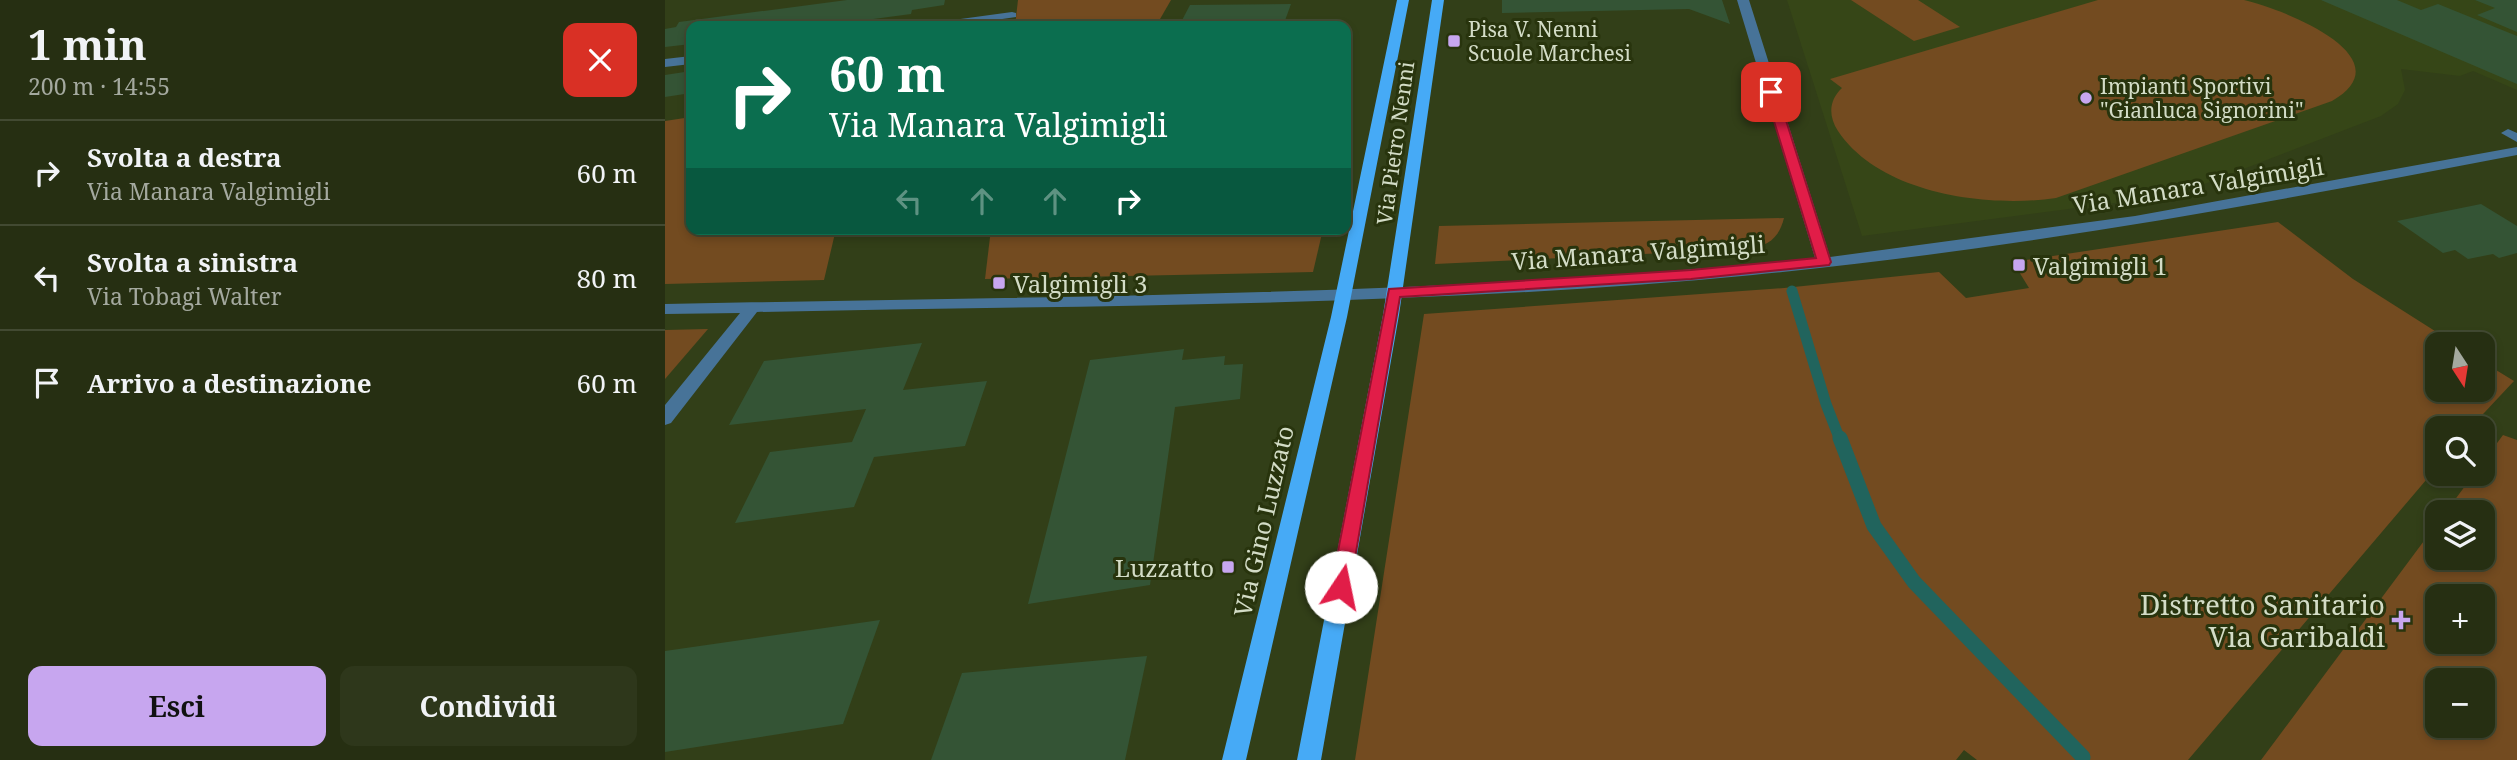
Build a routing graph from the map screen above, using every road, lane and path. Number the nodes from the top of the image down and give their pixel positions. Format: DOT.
graph roads {
  1 [pos="1403,0"];
  2 [pos="1438,0"];
  3 [pos="1743,0"];
  4 [pos="1012,15"];
  5 [pos="968,21"];
  6 [pos="686,61"];
  7 [pos="665,63"];
  8 [pos="2517,151"];
  9 [pos="1824,262"];
  10 [pos="1394,293"];
  11 [pos="1344,295"];
  12 [pos="753,307"];
  13 [pos="665,309"];
  14 [pos="665,418"];
  15 [pos="1234,760"];
  16 [pos="1308,760"];
  1 -- 11 [label="main road, Via Pietro Nenni"];
  2 -- 10 [label="main road, Via Pietro Nenni"];
  3 -- 9 [label="street"];
  4 -- 5 [label="street"];
  6 -- 7 [label="street"];
  8 -- 9 [label="street, Via Manara Valgimigli"];
  9 -- 10 [label="street, Via Manara Valgimigli"];
  10 -- 11 [label="street, Via Manara Valgimigli"];
  10 -- 16 [label="main road"];
  11 -- 12 [label="street, Via Manara Valgimigli"];
  11 -- 15 [label="main road, Via Gino Luzzato"];
  12 -- 13 [label="street, Via Manara Valgimigli"];
  12 -- 14 [label="street"];
}
